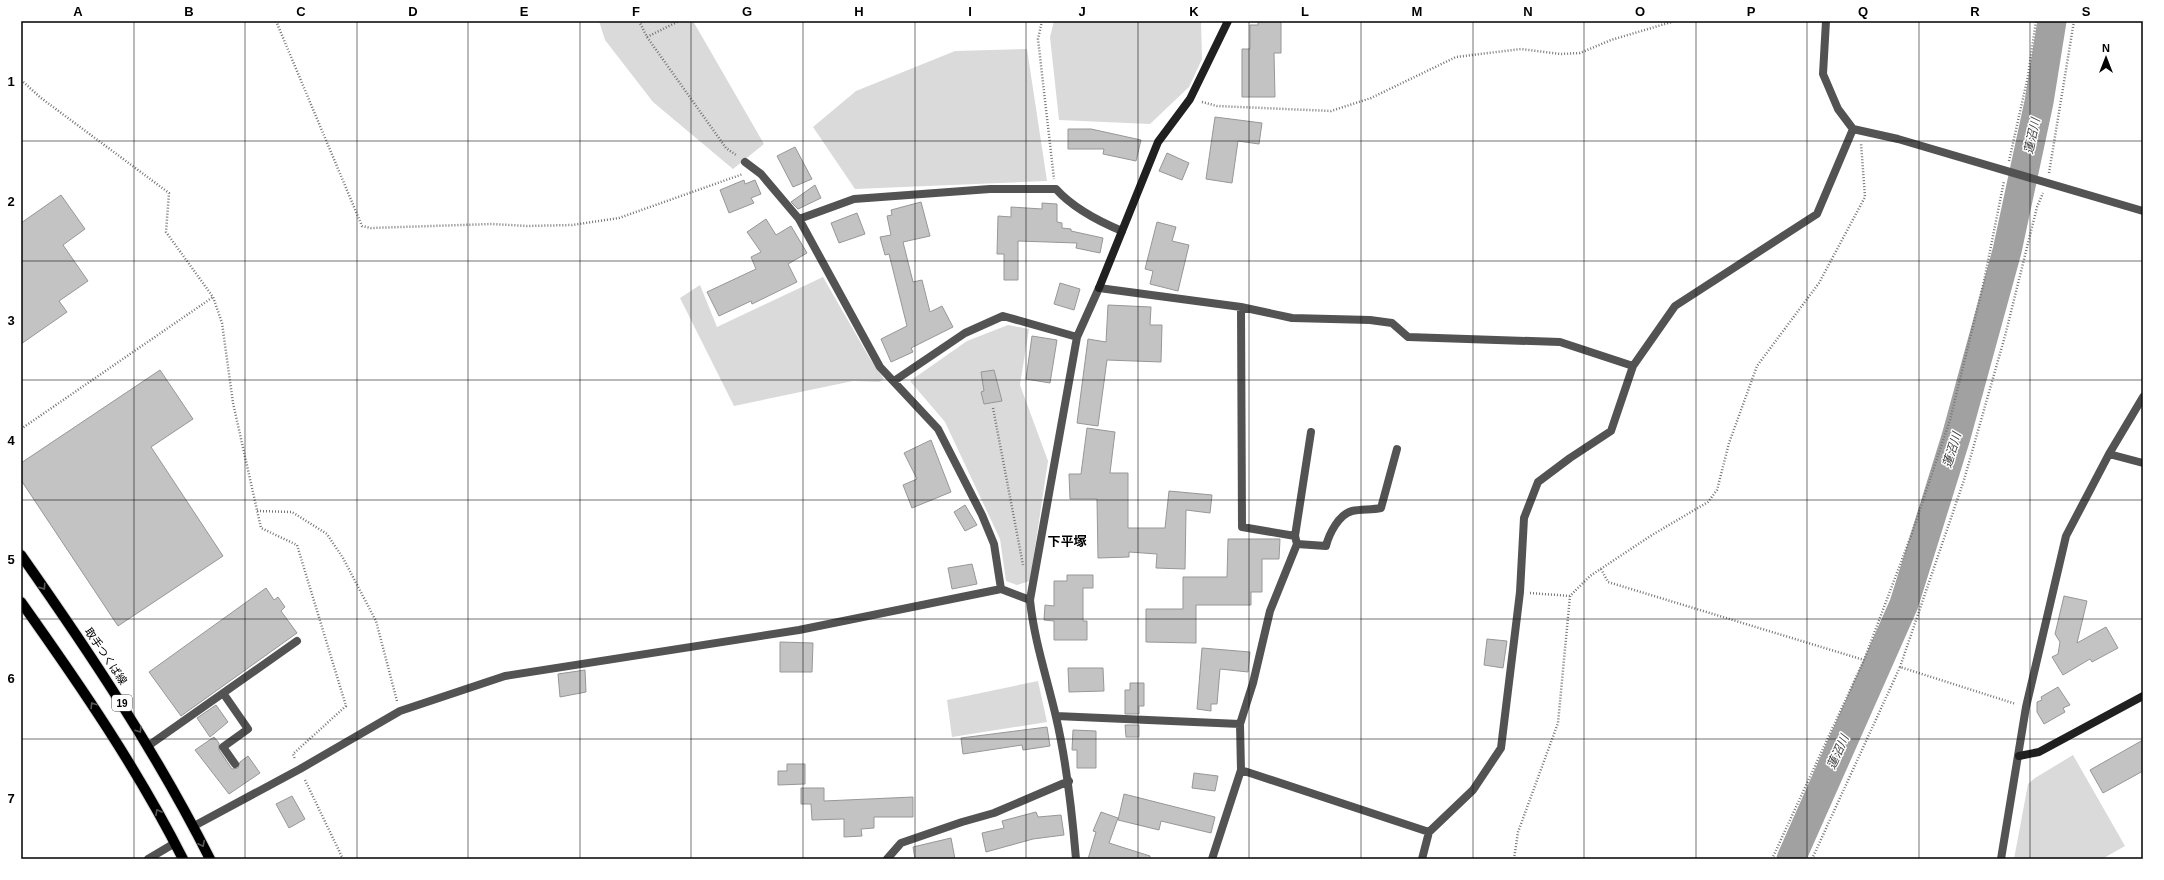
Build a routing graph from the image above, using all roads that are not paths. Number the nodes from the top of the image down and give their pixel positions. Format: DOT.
graph roads {
  1 [pos="1228,21"];
  2 [pos="1826,21"];
  3 [pos="1853,129"];
  4 [pos="745,162"];
  5 [pos="2143,211"];
  6 [pos="799,219"];
  7 [pos="1122,231"];
  8 [pos="1099,288"];
  9 [pos="1241,307"];
  10 [pos="1077,338"];
  11 [pos="1633,366"];
  12 [pos="894,381"];
  13 [pos="2143,397"];
  14 [pos="1311,432"];
  15 [pos="1397,449"];
  16 [pos="2109,454"];
  17 [pos="2143,463"];
  18 [pos="1296,536"];
  19 [pos="1297,544"];
  20 [pos="21,555"];
  21 [pos="1001,589"];
  22 [pos="1030,600"];
  23 [pos="21,602"];
  24 [pos="296,641"];
  25 [pos="223,693"];
  26 [pos="2143,696"];
  27 [pos="1056,716"];
  28 [pos="1240,724"];
  29 [pos="148,746"];
  30 [pos="2019,756"];
  31 [pos="235,764"];
  32 [pos="1241,770"];
  33 [pos="1069,781"];
  34 [pos="194,826"];
  35 [pos="1429,832"];
  36 [pos="175,843"];
  37 [pos="148,859"];
  38 [pos="183,859"];
  39 [pos="210,859"];
  40 [pos="887,859"];
  41 [pos="1076,859"];
  42 [pos="1212,859"];
  43 [pos="1422,859"];
  44 [pos="2001,859"];
  1 -- 7 [label="street"];
  2 -- 3 [label="street"];
  3 -- 5 [label="street"];
  3 -- 11 [label="street"];
  4 -- 6 [label="street"];
  6 -- 7 [label="street"];
  6 -- 12 [label="street"];
  7 -- 8 [label="street"];
  8 -- 9 [label="street"];
  8 -- 10 [label="street"];
  9 -- 11 [label="street"];
  9 -- 18 [label="street"];
  10 -- 12 [label="street"];
  10 -- 22 [label="street"];
  11 -- 35 [label="street"];
  12 -- 21 [label="street"];
  13 -- 16 [label="street"];
  14 -- 18 [label="street"];
  15 -- 19 [label="street"];
  16 -- 17 [label="street"];
  16 -- 30 [label="street"];
  18 -- 19 [label="street"];
  19 -- 28 [label="street"];
  20 -- 29 [label="main road, 取手つくば線 / 19, one-way"];
  21 -- 22 [label="street"];
  21 -- 34 [label="street"];
  22 -- 27 [label="street"];
  36 -- 23 [label="main road, 19, one-way"];
  24 -- 25 [label="street"];
  25 -- 29 [label="street"];
  25 -- 31 [label="street"];
  26 -- 30 [label="street"];
  27 -- 28 [label="street"];
  27 -- 33 [label="street"];
  28 -- 32 [label="street"];
  29 -- 34 [label="main road, 取手つくば線 / 19"];
  30 -- 44 [label="street"];
  32 -- 35 [label="street"];
  32 -- 42 [label="street"];
  33 -- 40 [label="street"];
  33 -- 41 [label="street"];
  34 -- 39 [label="main road, 取手つくば線 / 19, one-way"];
  35 -- 43 [label="street"];
  36 -- 37 [label="street"];
  36 -- 38 [label="main road, 19"];
}
